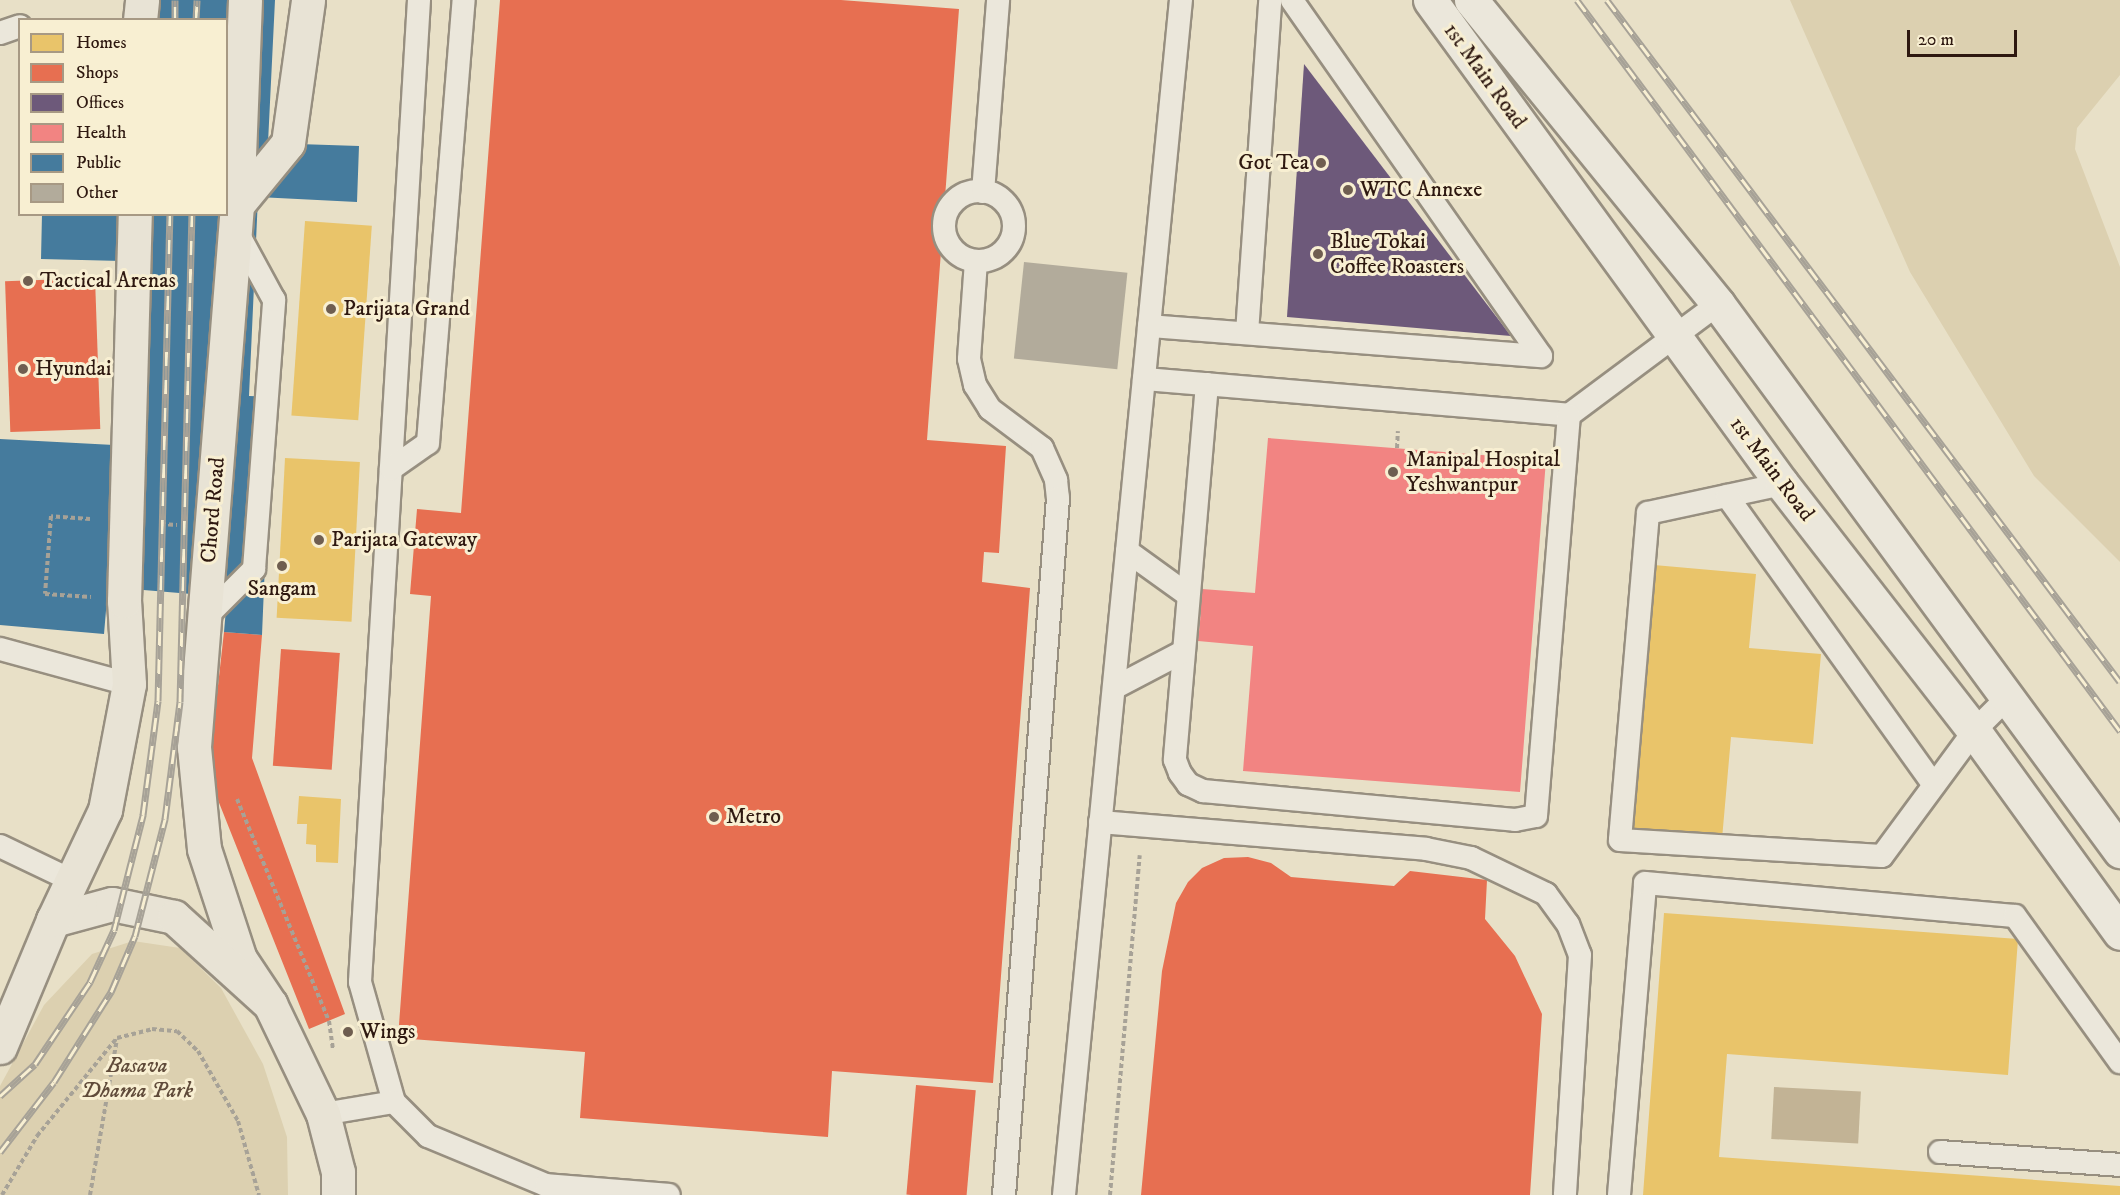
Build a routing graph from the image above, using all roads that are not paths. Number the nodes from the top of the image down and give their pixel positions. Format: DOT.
graph roads {
  1 [pos="142,0"];
  2 [pos="245,0"];
  3 [pos="308,0"];
  4 [pos="418,0"];
  5 [pos="464,0"];
  6 [pos="998,0"];
  7 [pos="1181,0"];
  8 [pos="1270,0"];
  9 [pos="1292,0"];
  10 [pos="1430,0"];
  11 [pos="1471,0"];
  12 [pos="141,18"];
  13 [pos="18,27"];
  14 [pos="0,33"];
  15 [pos="983,192"];
  16 [pos="135,216"];
  17 [pos="236,216"];
  18 [pos="976,261"];
  19 [pos="1718,304"];
  20 [pos="1149,326"];
  21 [pos="1247,333"];
  22 [pos="1674,335"];
  23 [pos="1144,379"];
  24 [pos="1207,384"];
  25 [pos="1569,415"];
  26 [pos="391,469"];
  27 [pos="1782,484"];
  28 [pos="1727,496"];
  29 [pos="1127,551"];
  30 [pos="1188,595"];
  31 [pos="204,619"];
  32 [pos="0,649"];
  33 [pos="1183,652"];
  34 [pos="129,684"];
  35 [pos="1114,688"];
  36 [pos="2007,698"];
  37 [pos="1974,731"];
  38 [pos="1934,785"];
  39 [pos="1101,822"];
  40 [pos="0,846"];
  41 [pos="2120,850"];
  42 [pos="71,880"];
  43 [pos="53,920"];
  44 [pos="2120,933"];
  45 [pos="270,1005"];
  46 [pos="0,1047"];
  47 [pos="2120,1062"];
  48 [pos="394,1102"];
  49 [pos="323,1114"];
  50 [pos="1940,1152"];
  51 [pos="2120,1165"];
  52 [pos="338,1195"];
  53 [pos="669,1195"];
  54 [pos="1004,1195"];
  55 [pos="1064,1195"];
  56 [pos="1565,1195"];
  57 [pos="1619,1195"];
  1 -- 12 [label="main road"];
  2 -- 17 [label="main road, Chord Road"];
  3 -- 17 [label="main road"];
  4 -- 26 [label="lane"];
  5 -- 26 [label="lane"];
  6 -- 15 [label="lane"];
  7 -- 20 [label="lane"];
  8 -- 21 [label="lane"];
  9 -- 21 [label="lane"];
  10 -- 22 [label="main road, 1st Main Road"];
  11 -- 19 [label="main road, 1st Main Road"];
  13 -- 14 [label="lane"];
  15 -- 18 [label="lane"];
  15 -- 18 [label="lane"];
  16 -- 34 [label="main road"];
  17 -- 31 [label="main road, Chord Road"];
  17 -- 31 [label="lane"];
  18 -- 54 [label="lane"];
  19 -- 22 [label="lane"];
  19 -- 36 [label="main road, 1st Main Road"];
  20 -- 21 [label="lane"];
  20 -- 23 [label="lane"];
  22 -- 25 [label="lane"];
  22 -- 27 [label="main road, 1st Main Road"];
  23 -- 24 [label="lane"];
  23 -- 29 [label="lane"];
  24 -- 25 [label="lane"];
  24 -- 30 [label="lane"];
  25 -- 33 [label="lane"];
  26 -- 48 [label="lane"];
  27 -- 28 [label="lane"];
  27 -- 37 [label="main road, 1st Main Road"];
  28 -- 38 [label="lane"];
  28 -- 38 [label="lane"];
  29 -- 30 [label="lane"];
  29 -- 35 [label="lane"];
  30 -- 33 [label="lane"];
  31 -- 45 [label="main road, Chord Road"];
  32 -- 34 [label="lane"];
  33 -- 35 [label="lane"];
  34 -- 42 [label="main road"];
  35 -- 39 [label="lane"];
  36 -- 37 [label="lane"];
  36 -- 41 [label="main road, 1st Main Road"];
  37 -- 38 [label="lane"];
  37 -- 44 [label="main road, 1st Main Road"];
  39 -- 55 [label="lane"];
  39 -- 56 [label="lane"];
  40 -- 42 [label="lane"];
  42 -- 43 [label="main road"];
  43 -- 45 [label="main road"];
  43 -- 46 [label="main road"];
  45 -- 49 [label="main road"];
  47 -- 57 [label="lane"];
  48 -- 49 [label="lane"];
  48 -- 53 [label="lane"];
  49 -- 52 [label="main road"];
  50 -- 51 [label="lane"];
}
